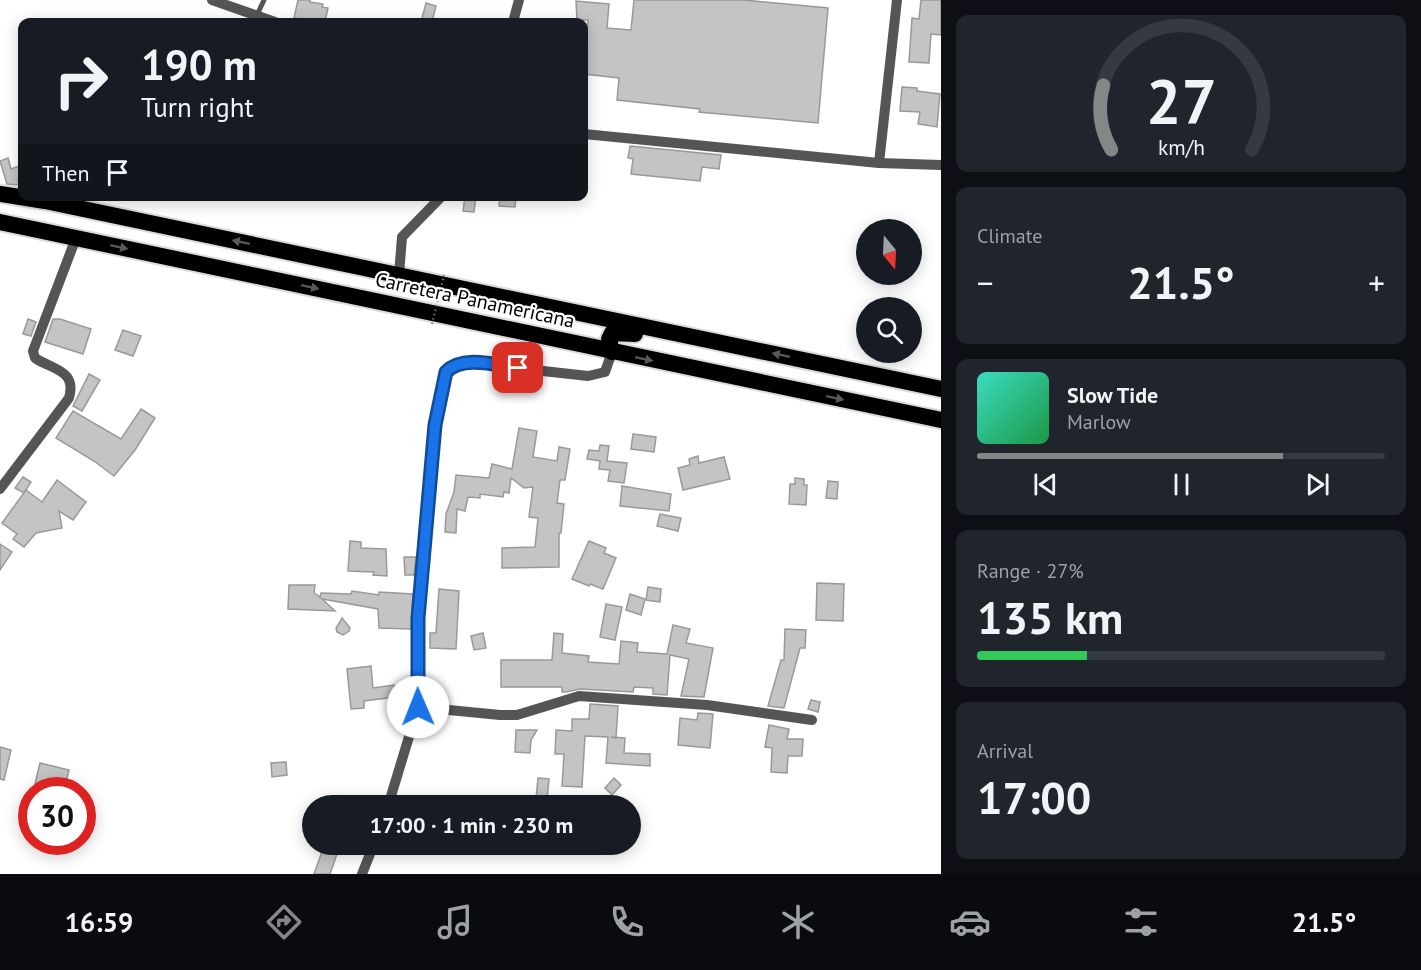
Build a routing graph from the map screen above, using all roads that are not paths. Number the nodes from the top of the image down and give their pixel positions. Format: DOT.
graph roads {
  1 [pos="212,0"];
  2 [pos="264,0"];
  3 [pos="519,0"];
  4 [pos="897,0"];
  5 [pos="257,15"];
  6 [pos="265,18"];
  7 [pos="514,18"];
  8 [pos="588,134"];
  9 [pos="879,162"];
  10 [pos="941,165"];
  11 [pos="0,194"];
  12 [pos="18,198"];
  13 [pos="34,201"];
  14 [pos="437,201"];
  15 [pos="0,222"];
  16 [pos="76,238"];
  17 [pos="399,275"];
  18 [pos="587,314"];
  19 [pos="493,325"];
  20 [pos="752,349"];
  21 [pos="612,352"];
  22 [pos="941,388"];
  23 [pos="941,420"];
  24 [pos="0,489"];
  25 [pos="418,707"];
  26 [pos="812,720"];
  27 [pos="391,795"];
  28 [pos="370,855"];
  29 [pos="362,874"];
  1 -- 5 [label="street"];
  2 -- 5 [label="lane"];
  3 -- 7 [label="street"];
  4 -- 9 [label="street"];
  5 -- 6 [label="street"];
  8 -- 9 [label="street"];
  9 -- 10 [label="street"];
  12 -- 11 [label="highway, Carretera Panamericana, one-way"];
  17 -- 13 [label="highway, Carretera Panamericana, one-way"];
  14 -- 17 [label="street"];
  15 -- 16 [label="highway, Carretera Panamericana"];
  16 -- 19 [label="highway, Carretera Panamericana, one-way"];
  16 -- 24 [label="street"];
  17 -- 18 [label="highway, Carretera Panamericana"];
  18 -- 19 [label="highway"];
  18 -- 20 [label="highway, Carretera Panamericana"];
  19 -- 21 [label="highway, Carretera Panamericana"];
  20 -- 21 [label="highway"];
  22 -- 20 [label="highway, Carretera Panamericana, one-way"];
  21 -- 23 [label="highway, Carretera Panamericana, one-way"];
  21 -- 25 [label="street"];
  25 -- 26 [label="street"];
  25 -- 27 [label="street"];
  28 -- 29 [label="street"];
}
